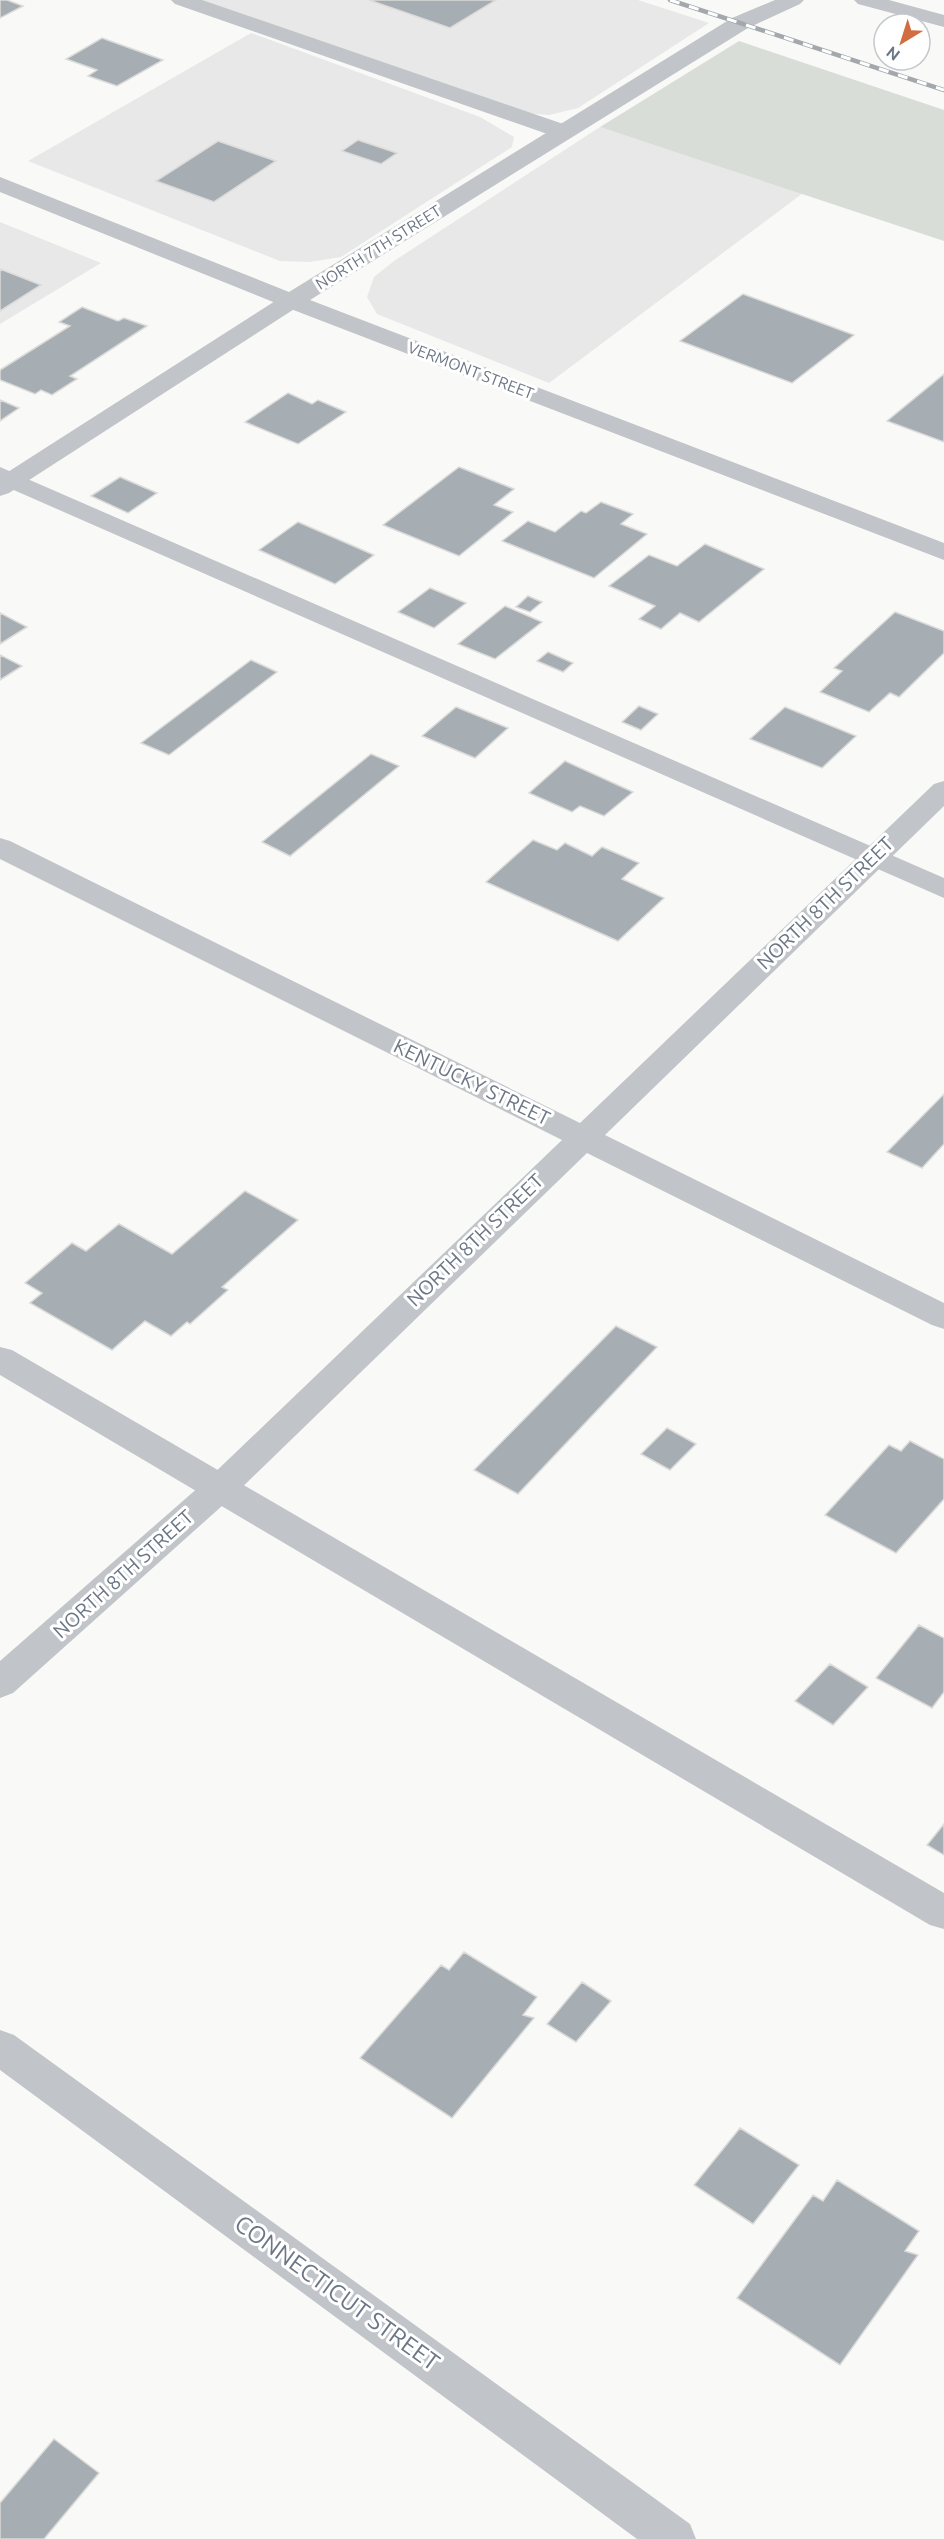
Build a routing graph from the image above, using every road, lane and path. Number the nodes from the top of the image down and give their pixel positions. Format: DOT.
graph roads {
  1 [pos="182,0"];
  2 [pos="793,0"];
  3 [pos="865,0"];
  4 [pos="944,21"];
  5 [pos="564,132"];
  6 [pos="0,184"];
  7 [pos="291,301"];
  8 [pos="4,481"];
  9 [pos="944,552"];
  10 [pos="944,790"];
  11 [pos="0,847"];
  12 [pos="873,858"];
  13 [pos="944,889"];
  14 [pos="582,1137"];
  15 [pos="944,1317"];
  16 [pos="0,1359"];
  17 [pos="220,1488"];
  18 [pos="0,1683"];
  19 [pos="944,1913"];
  20 [pos="0,2047"];
  21 [pos="674,2539"];
  1 -- 5 [label="street"];
  2 -- 5 [label="street, NORTH 7TH STREET"];
  3 -- 4 [label="street"];
  5 -- 7 [label="street, NORTH 7TH STREET"];
  6 -- 7 [label="street, VERMONT STREET"];
  7 -- 8 [label="street, NORTH 7TH STREET"];
  7 -- 9 [label="street, VERMONT STREET"];
  8 -- 12 [label="street"];
  10 -- 12 [label="street, NORTH 8TH STREET"];
  11 -- 14 [label="street, KENTUCKY STREET"];
  12 -- 13 [label="street"];
  12 -- 14 [label="street, NORTH 8TH STREET"];
  14 -- 15 [label="street, KENTUCKY STREET"];
  14 -- 17 [label="street, NORTH 8TH STREET"];
  16 -- 17 [label="street"];
  17 -- 18 [label="street, NORTH 8TH STREET"];
  17 -- 19 [label="street"];
  20 -- 21 [label="street, CONNECTICUT STREET"];
}
